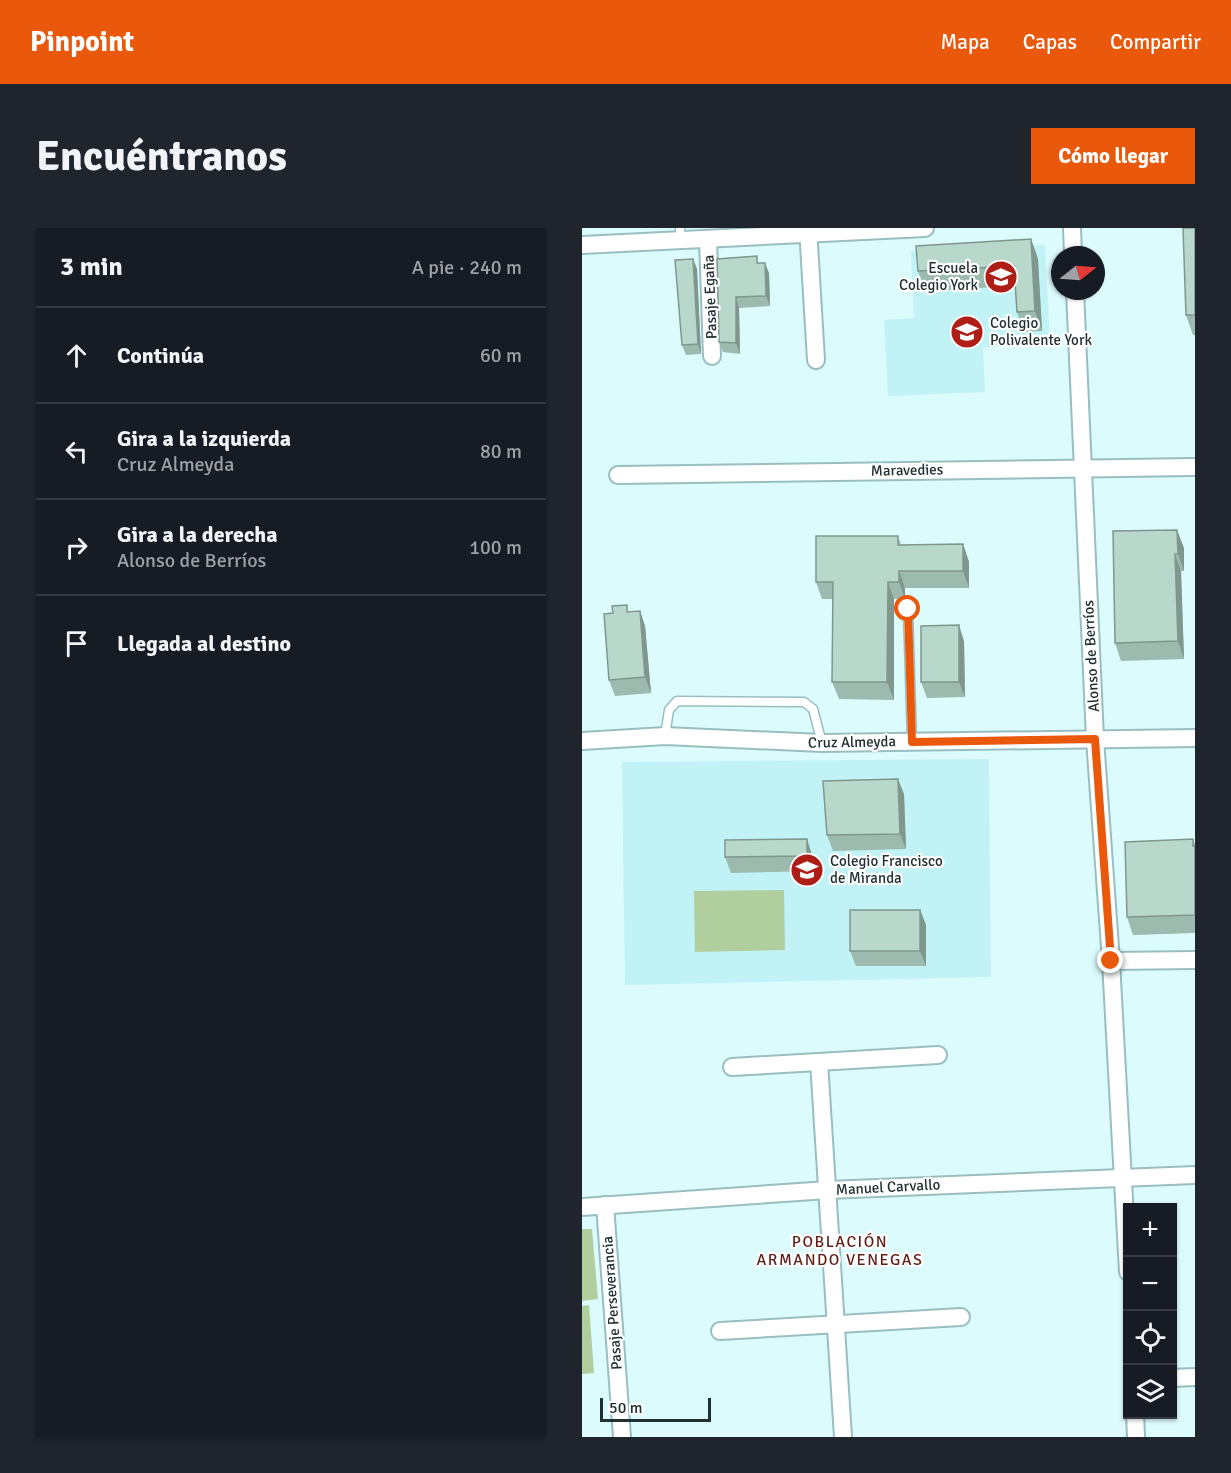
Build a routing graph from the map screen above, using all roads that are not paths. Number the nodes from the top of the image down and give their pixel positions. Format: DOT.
graph roads {
  1 [pos="924,228"];
  2 [pos="1072,228"];
  3 [pos="808,231"];
  4 [pos="680,234"];
  5 [pos="708,239"];
  6 [pos="582,245"];
  7 [pos="1073,246"];
  8 [pos="1075,300"];
  9 [pos="712,356"];
  10 [pos="816,360"];
  11 [pos="1195,467"];
  12 [pos="1083,468"];
  13 [pos="618,475"];
  14 [pos="908,609"];
  15 [pos="664,736"];
  16 [pos="1195,738"];
  17 [pos="1095,739"];
  18 [pos="582,741"];
  19 [pos="912,742"];
  20 [pos="822,743"];
  21 [pos="1195,960"];
  22 [pos="1111,961"];
  23 [pos="938,1055"];
  24 [pos="819,1062"];
  25 [pos="732,1066"];
  26 [pos="1195,1175"];
  27 [pos="1122,1176"];
  28 [pos="828,1190"];
  29 [pos="605,1205"];
  30 [pos="582,1207"];
  31 [pos="1127,1257"];
  32 [pos="961,1317"];
  33 [pos="836,1325"];
  34 [pos="720,1331"];
  35 [pos="1195,1377"];
  36 [pos="1177,1378"];
  37 [pos="1135,1419"];
  38 [pos="621,1437"];
  39 [pos="843,1437"];
  40 [pos="1136,1437"];
  1 -- 3 [label="street"];
  2 -- 7 [label="street"];
  3 -- 5 [label="street"];
  3 -- 10 [label="street"];
  4 -- 5 [label="street"];
  4 -- 6 [label="street"];
  5 -- 9 [label="street, Pasaje Egaña"];
  8 -- 12 [label="street, Alonso de Berríos"];
  11 -- 12 [label="street, Maravedies"];
  12 -- 13 [label="street, Maravedies"];
  12 -- 17 [label="street, Alonso de Berríos"];
  14 -- 19 [label="lane"];
  15 -- 18 [label="street, Cruz Almeyda"];
  15 -- 20 [label="street, Cruz Almeyda"];
  15 -- 20 [label="lane"];
  16 -- 17 [label="street, Cruz Almeyda"];
  17 -- 19 [label="street, Cruz Almeyda"];
  17 -- 22 [label="street, Alonso de Berríos"];
  19 -- 20 [label="street, Cruz Almeyda"];
  21 -- 22 [label="street"];
  22 -- 27 [label="street, Alonso de Berríos"];
  23 -- 24 [label="street"];
  24 -- 25 [label="street"];
  24 -- 28 [label="street"];
  26 -- 27 [label="street, Manuel Carvallo"];
  27 -- 28 [label="street, Manuel Carvallo"];
  27 -- 31 [label="street, Alonso de Berríos"];
  28 -- 29 [label="street, Manuel Carvallo"];
  28 -- 33 [label="street"];
  29 -- 30 [label="street, Manuel Carvallo"];
  29 -- 38 [label="street, Pasaje Perseverancia"];
  32 -- 33 [label="street"];
  33 -- 34 [label="street"];
  33 -- 39 [label="street"];
  35 -- 36 [label="street"];
  37 -- 40 [label="street"];
}
